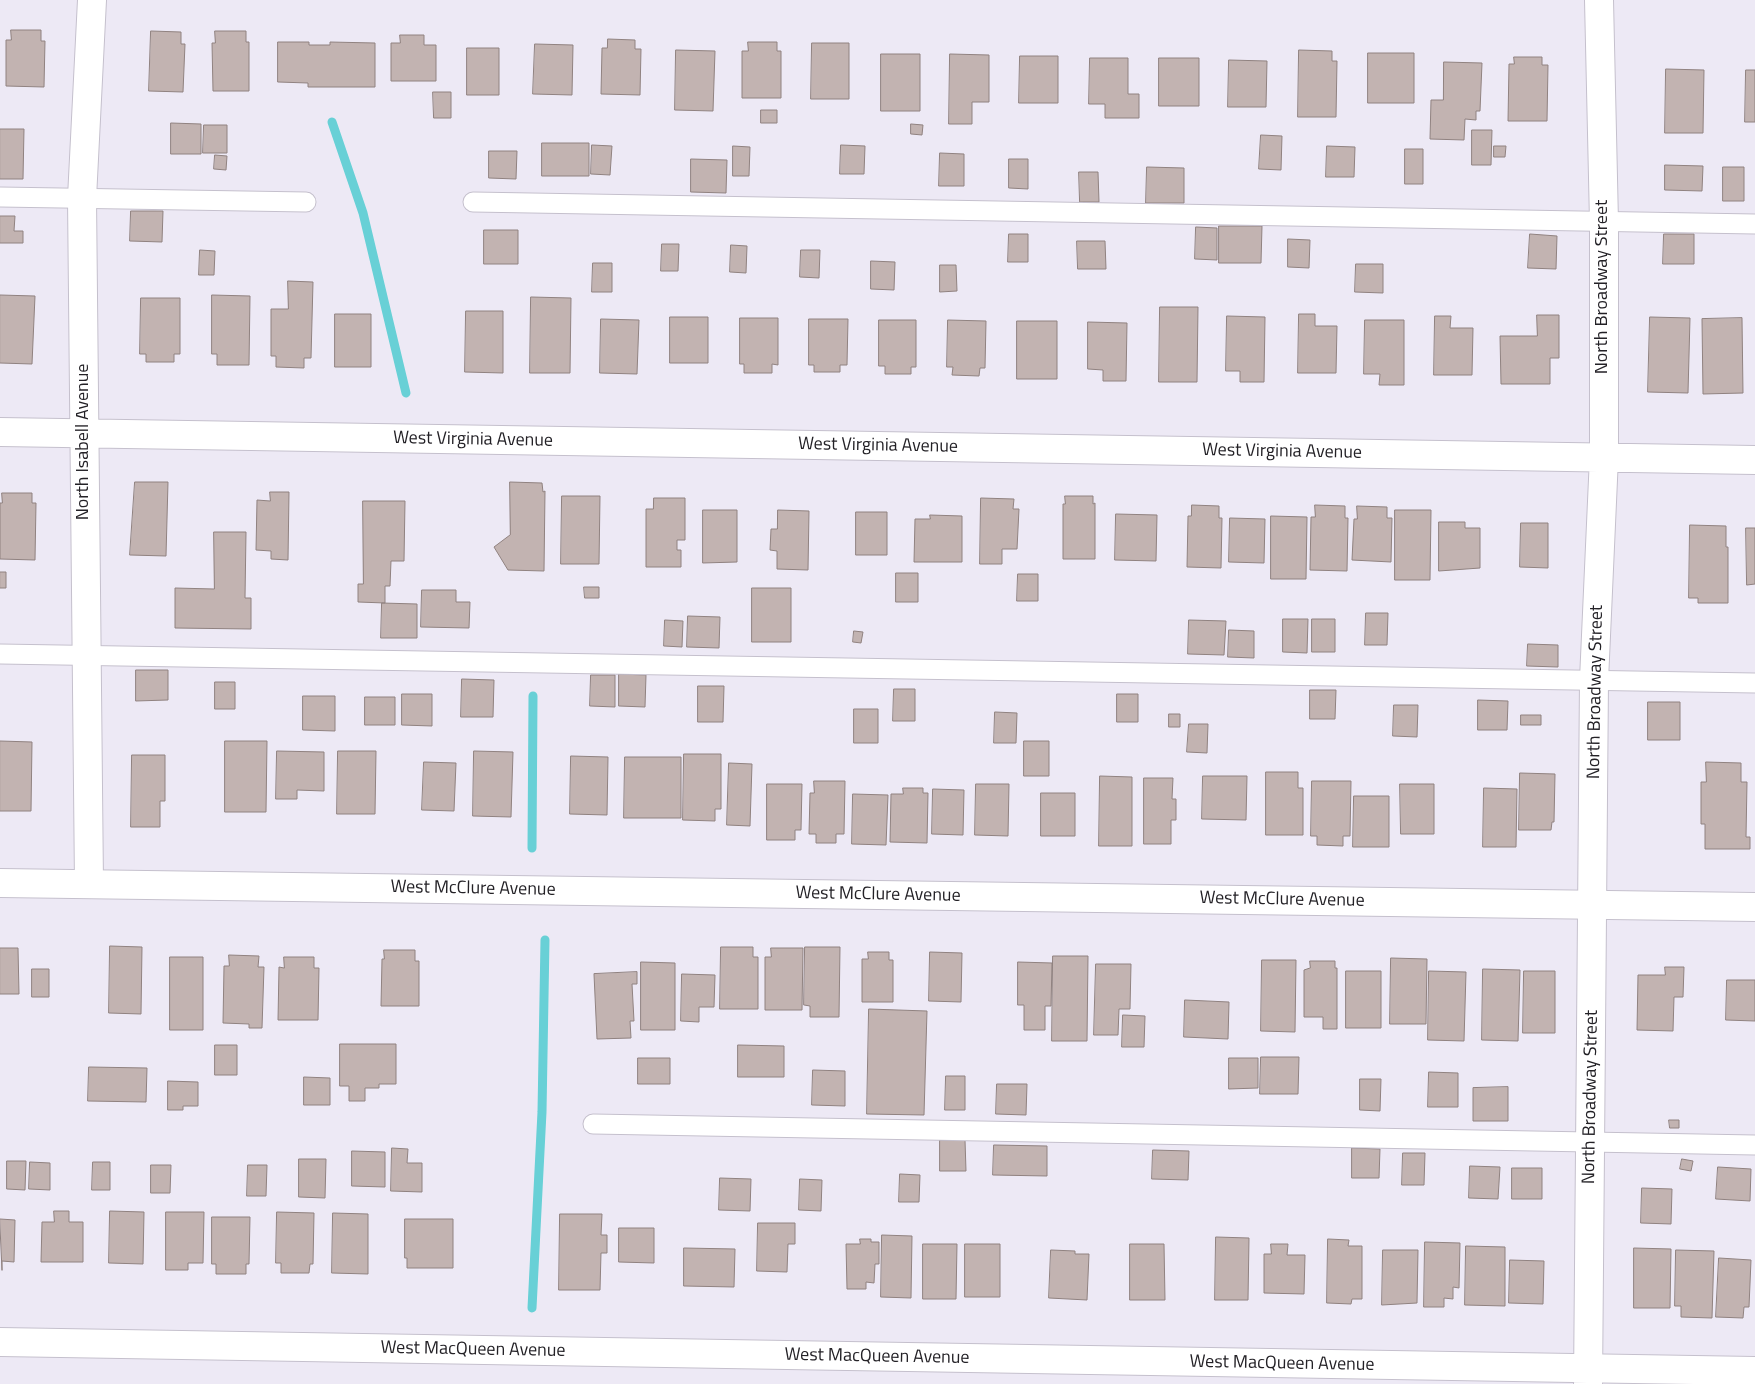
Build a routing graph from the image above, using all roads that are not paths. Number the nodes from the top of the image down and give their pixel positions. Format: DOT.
graph roads {
  1 [pos="92,0"];
  2 [pos="1599,0"];
  3 [pos="0,197"];
  4 [pos="82,198"];
  5 [pos="306,202"];
  6 [pos="473,202"];
  7 [pos="1604,222"];
  8 [pos="1755,224"];
  9 [pos="0,432"];
  10 [pos="84,434"];
  11 [pos="1604,457"];
  12 [pos="1755,460"];
  13 [pos="0,654"];
  14 [pos="86,655"];
  15 [pos="1594,680"];
  16 [pos="1755,683"];
  17 [pos="0,883"];
  18 [pos="89,884"];
  19 [pos="1594,905"];
  20 [pos="1755,907"];
  21 [pos="593,1124"];
  22 [pos="1591,1143"];
  23 [pos="1755,1145"];
  24 [pos="0,1342"];
  25 [pos="1755,1371"];
  26 [pos="1588,1376"];
  1 -- 4 [label="street, North Isabell Avenue"];
  2 -- 7 [label="street, North Broadway Street"];
  3 -- 4 [label="lane"];
  4 -- 5 [label="lane"];
  4 -- 10 [label="street, North Isabell Avenue"];
  6 -- 7 [label="lane"];
  7 -- 8 [label="lane"];
  7 -- 11 [label="street, North Broadway Street"];
  9 -- 10 [label="street, West Virginia Avenue"];
  10 -- 11 [label="street, West Virginia Avenue"];
  10 -- 14 [label="street, North Isabell Avenue"];
  11 -- 12 [label="street, West Virginia Avenue"];
  11 -- 15 [label="street, North Broadway Street"];
  13 -- 14 [label="lane"];
  14 -- 15 [label="lane"];
  14 -- 18 [label="street, North Isabell Avenue"];
  15 -- 16 [label="lane"];
  15 -- 19 [label="street, North Broadway Street"];
  17 -- 18 [label="street, West McClure Avenue"];
  18 -- 19 [label="street, West McClure Avenue"];
  19 -- 20 [label="street, West McClure Avenue"];
  19 -- 22 [label="street, North Broadway Street"];
  21 -- 22 [label="lane"];
  22 -- 23 [label="lane"];
  22 -- 26 [label="street, North Broadway Street"];
  24 -- 26 [label="street, West MacQueen Avenue"];
  25 -- 26 [label="street, West MacQueen Avenue"];
}
